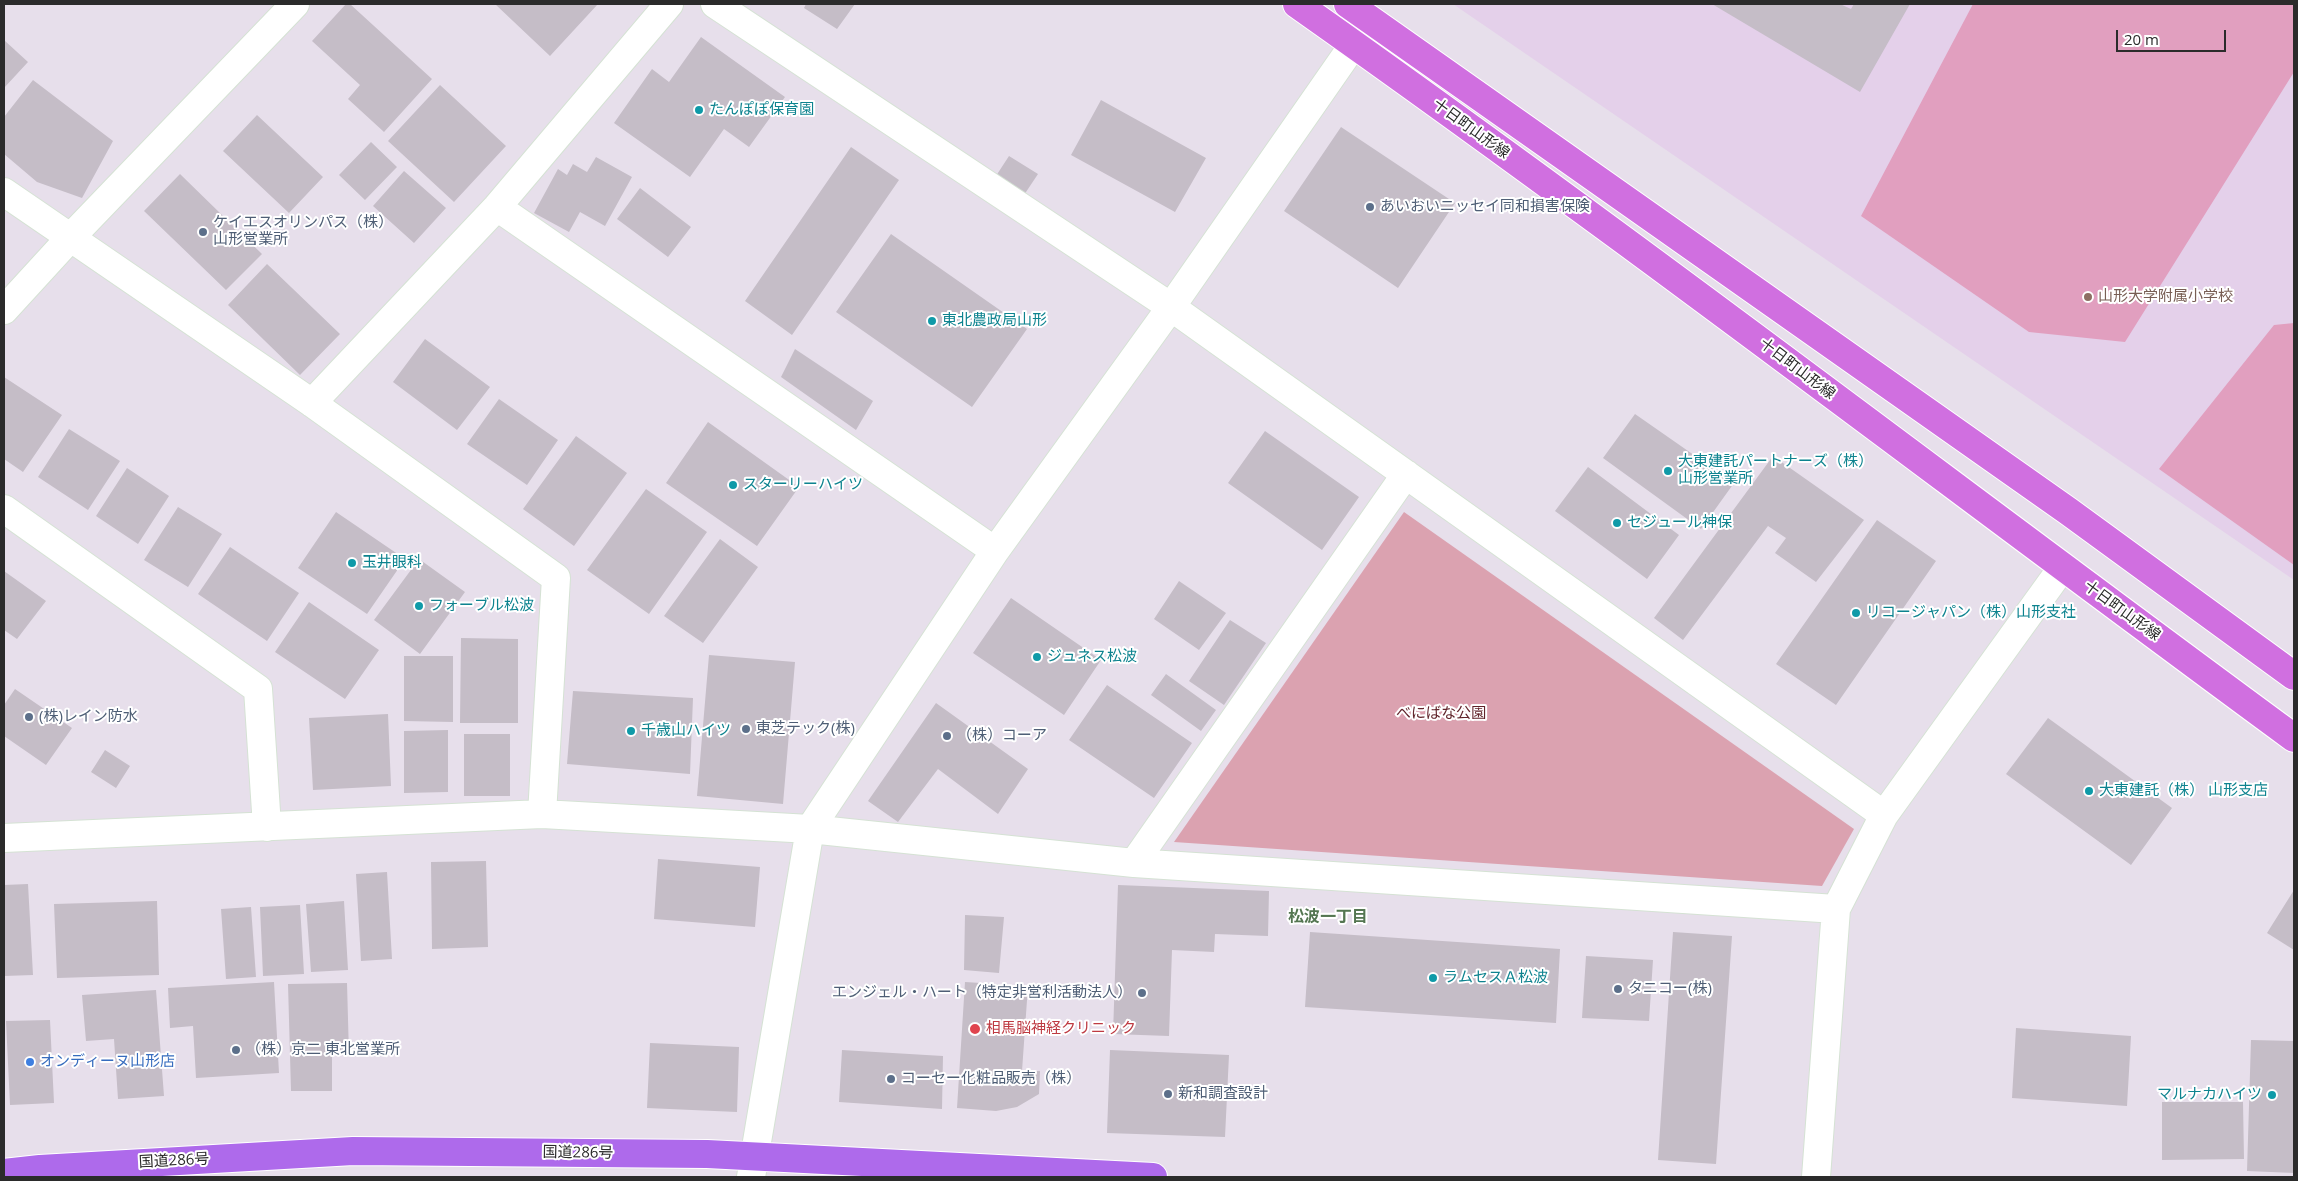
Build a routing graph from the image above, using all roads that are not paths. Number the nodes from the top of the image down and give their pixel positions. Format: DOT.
graph roads {
  1 [pos="295,4"];
  2 [pos="669,4"];
  3 [pos="715,4"];
  4 [pos="1297,4"];
  5 [pos="1348,4"];
  6 [pos="1354,44"];
  7 [pos="4,192"];
  8 [pos="497,206"];
  9 [pos="70,238"];
  10 [pos="1171,307"];
  11 [pos="4,310"];
  12 [pos="312,403"];
  13 [pos="1406,474"];
  14 [pos="4,508"];
  15 [pos="995,551"];
  16 [pos="2062,568"];
  17 [pos="2294,676"];
  18 [pos="2294,738"];
  19 [pos="542,814"];
  20 [pos="1884,815"];
  21 [pos="268,827"];
  22 [pos="810,829"];
  23 [pos="4,838"];
  24 [pos="1134,863"];
  25 [pos="1836,909"];
  26 [pos="752,1167"];
  27 [pos="4,1173"];
  28 [pos="1153,1177"];
  29 [pos="1816,1177"];
  1 -- 9 [label="street"];
  2 -- 8 [label="street"];
  3 -- 10 [label="street"];
  4 -- 6 [label="main road, 十日町山形線"];
  5 -- 17 [label="main road, 十日町山形線"];
  6 -- 10 [label="street"];
  6 -- 16 [label="main road, 十日町山形線"];
  7 -- 9 [label="street"];
  8 -- 12 [label="street"];
  8 -- 15 [label="street"];
  9 -- 11 [label="street"];
  9 -- 12 [label="street"];
  10 -- 13 [label="street"];
  10 -- 15 [label="street"];
  12 -- 19 [label="street"];
  13 -- 20 [label="street"];
  13 -- 24 [label="street"];
  14 -- 21 [label="street"];
  15 -- 22 [label="street"];
  16 -- 18 [label="main road, 十日町山形線"];
  16 -- 20 [label="street"];
  19 -- 21 [label="street"];
  19 -- 22 [label="street"];
  20 -- 25 [label="street"];
  21 -- 23 [label="street"];
  22 -- 24 [label="street"];
  22 -- 26 [label="street"];
  24 -- 25 [label="street"];
  25 -- 29 [label="street"];
  26 -- 27 [label="highway, 国道286号"];
  26 -- 28 [label="highway, 国道286号"];
}
